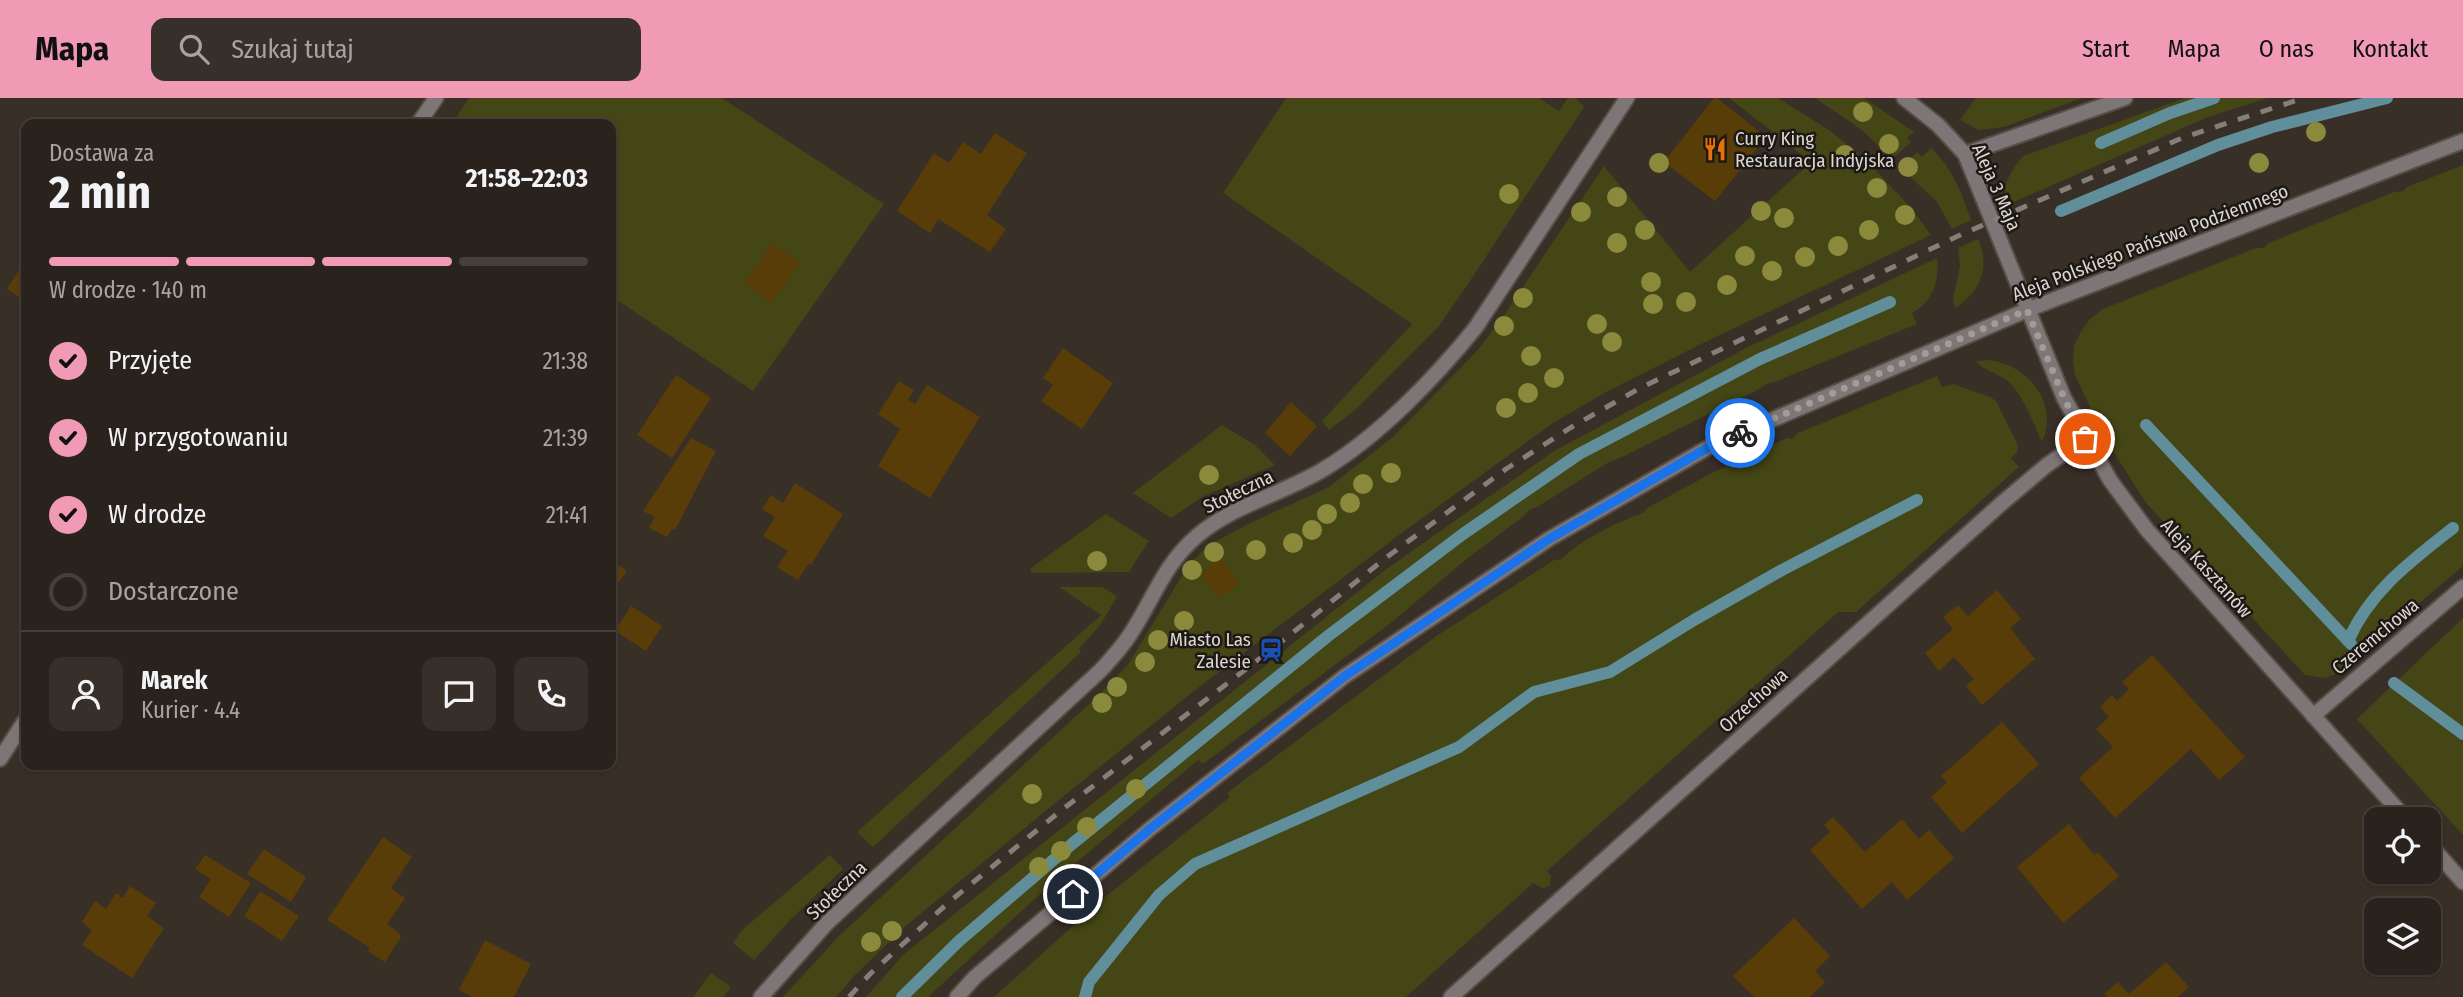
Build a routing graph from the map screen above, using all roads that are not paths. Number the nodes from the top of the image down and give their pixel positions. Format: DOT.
graph roads {
  1 [pos="436,98"];
  2 [pos="1627,98"];
  3 [pos="1904,98"];
  4 [pos="2125,98"];
  5 [pos="421,119"];
  6 [pos="2463,141"];
  7 [pos="1965,154"];
  8 [pos="2027,310"];
  9 [pos="2085,439"];
  10 [pos="2463,587"];
  11 [pos="2313,716"];
  12 [pos="21,727"];
  13 [pos="0,759"];
  14 [pos="2395,807"];
  15 [pos="2441,857"];
  16 [pos="2463,882"];
  17 [pos="761,997"];
  18 [pos="957,997"];
  19 [pos="1451,997"];
  1 -- 5 [label="street"];
  2 -- 17 [label="street, Stołeczna"];
  3 -- 7 [label="street, Aleja 3 Maja"];
  4 -- 7 [label="street"];
  6 -- 8 [label="street, Aleja Polskiego Państwa Podziemnego"];
  7 -- 8 [label="street, Aleja 3 Maja"];
  8 -- 9 [label="street, Aleja Kasztanów"];
  8 -- 18 [label="street, Aleja Polskiego Państwa Podziemnego"];
  9 -- 11 [label="street, Aleja Kasztanów"];
  9 -- 19 [label="street, Orzechowa"];
  10 -- 11 [label="street, Czeremchowa"];
  11 -- 14 [label="street, Aleja Kasztanów"];
  12 -- 13 [label="street"];
  15 -- 16 [label="street"];
}
